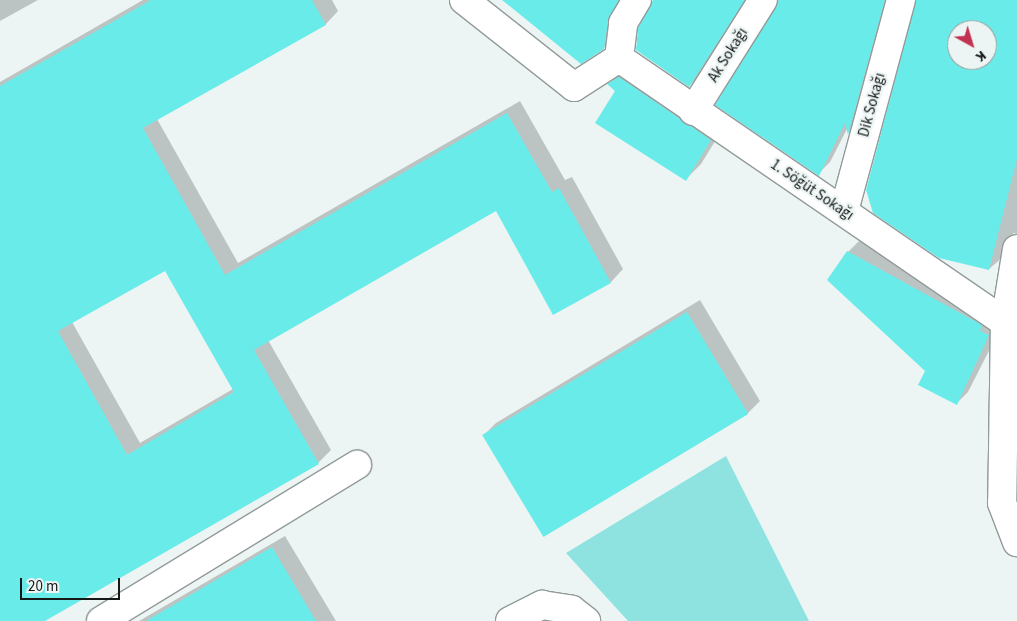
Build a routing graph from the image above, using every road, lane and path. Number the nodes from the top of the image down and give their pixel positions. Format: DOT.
graph roads {
  1 [pos="464,0"];
  2 [pos="637,0"];
  3 [pos="763,0"];
  4 [pos="901,0"];
  5 [pos="619,58"];
  6 [pos="693,111"];
  7 [pos="844,211"];
  8 [pos="1017,248"];
  9 [pos="1005,322"];
  10 [pos="357,466"];
  11 [pos="1017,542"];
  12 [pos="101,621"];
  13 [pos="510,621"];
  14 [pos="586,621"];
  1 -- 5 [label="street"];
  2 -- 5 [label="street"];
  3 -- 6 [label="street, Ak Sokağı"];
  4 -- 7 [label="street, Dik Sokağı"];
  5 -- 6 [label="street, 1. Söğüt Sokağı"];
  6 -- 7 [label="street, 1. Söğüt Sokağı"];
  7 -- 9 [label="street, 1. Söğüt Sokağı"];
  8 -- 9 [label="street"];
  9 -- 11 [label="street"];
  10 -- 12 [label="street"];
  13 -- 14 [label="street"];
}
